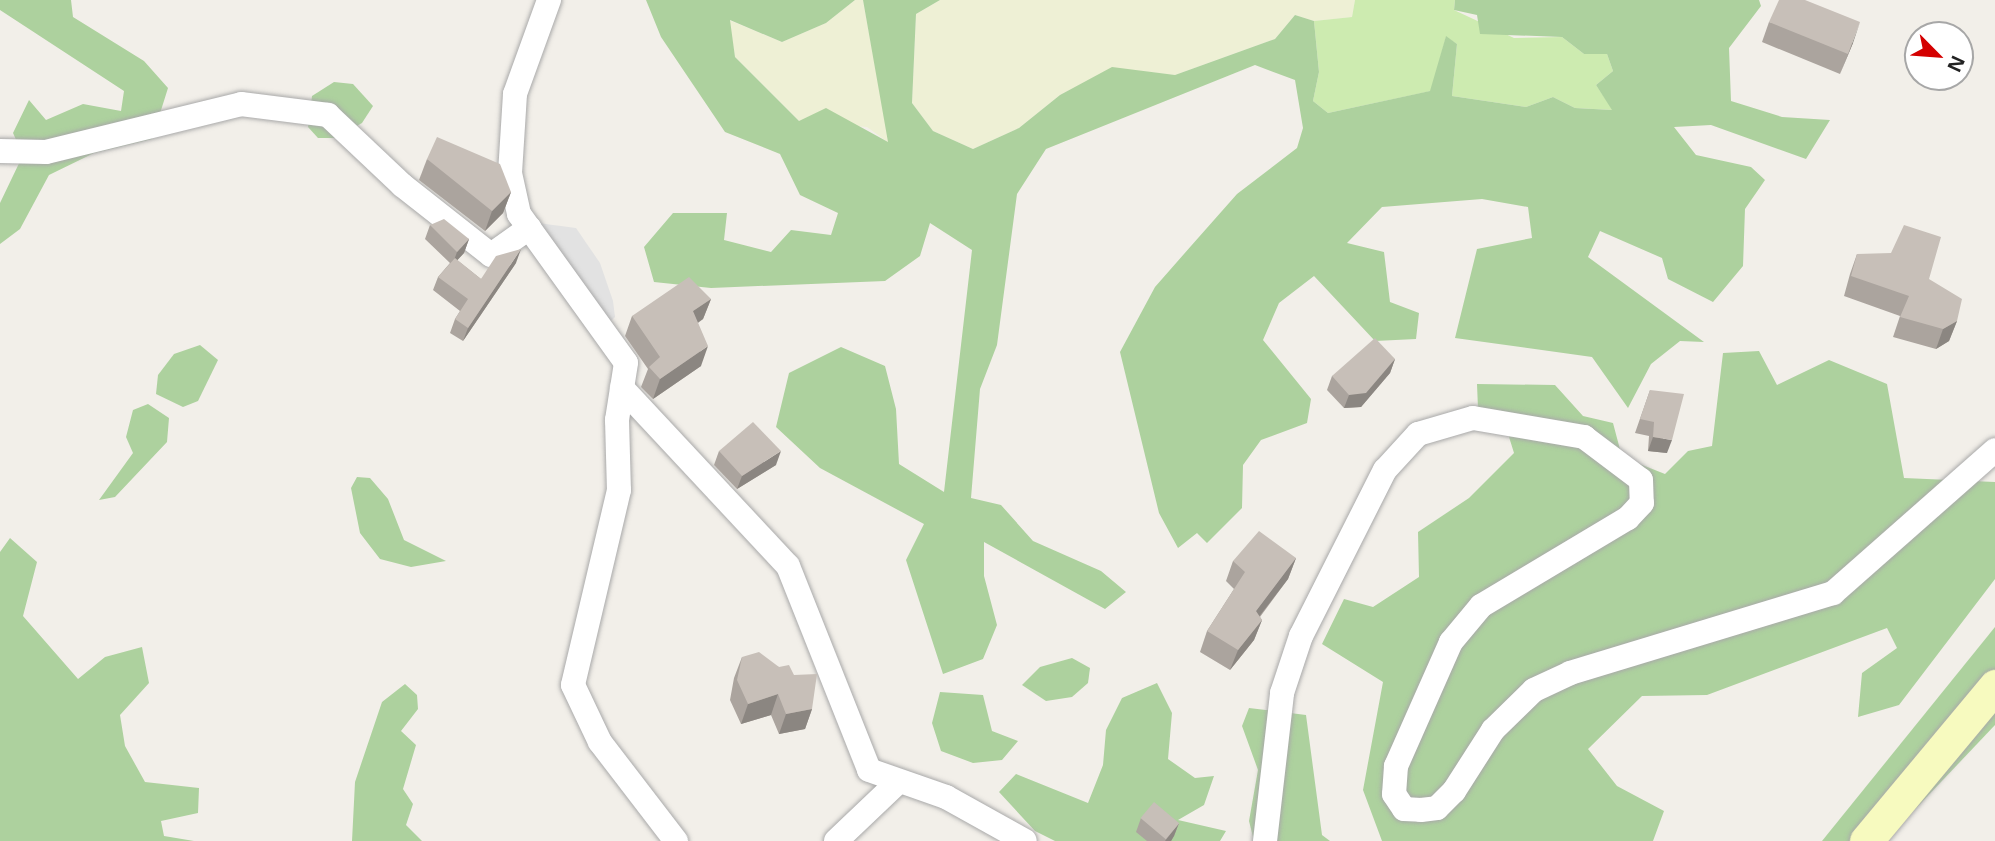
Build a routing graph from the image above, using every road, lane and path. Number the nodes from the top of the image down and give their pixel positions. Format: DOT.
graph roads {
  1 [pos="549,0"];
  2 [pos="0,151"];
  3 [pos="529,228"];
  4 [pos="622,388"];
  5 [pos="1995,450"];
  6 [pos="1995,686"];
  7 [pos="898,782"];
  8 [pos="676,841"];
  9 [pos="836,841"];
  10 [pos="1025,841"];
  11 [pos="1265,841"];
  12 [pos="1866,841"];
  1 -- 3 [label="street"];
  2 -- 3 [label="street"];
  3 -- 4 [label="street"];
  4 -- 7 [label="street"];
  4 -- 8 [label="street"];
  5 -- 11 [label="street"];
  6 -- 12 [label="main road"];
  7 -- 9 [label="street"];
  7 -- 10 [label="street"];
}
